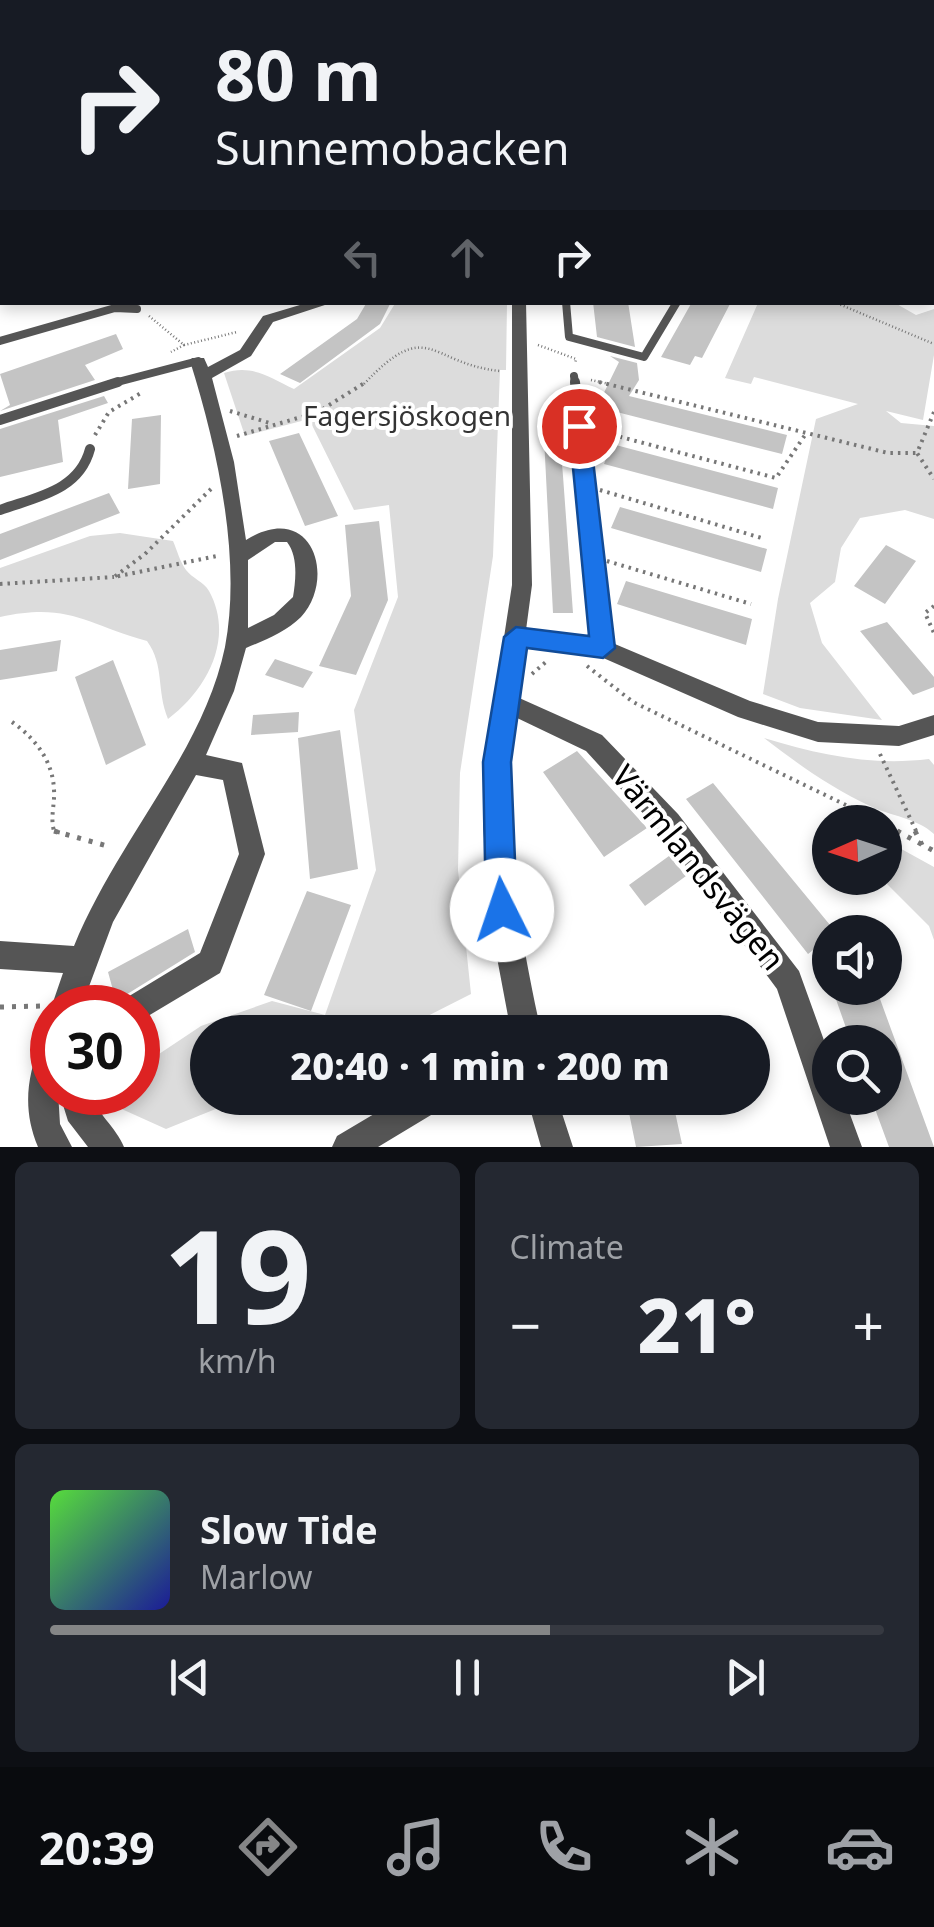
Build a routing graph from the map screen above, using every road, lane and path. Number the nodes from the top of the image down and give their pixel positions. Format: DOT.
graph roads {
  1 [pos="519,305"];
  2 [pos="566,305"];
  3 [pos="675,305"];
  4 [pos="841,305"];
  5 [pos="300,306"];
  6 [pos="137,310"];
  7 [pos="263,326"];
  8 [pos="0,341"];
  9 [pos="520,342"];
  10 [pos="934,344"];
  11 [pos="184,345"];
  12 [pos="170,365"];
  13 [pos="201,368"];
  14 [pos="520,371"];
  15 [pos="574,376"];
  16 [pos="152,390"];
  17 [pos="934,412"];
  18 [pos="213,414"];
  19 [pos="0,420"];
  20 [pos="273,424"];
  21 [pos="579,426"];
  22 [pos="807,434"];
  23 [pos="220,442"];
  24 [pos="90,449"];
  25 [pos="917,453"];
  26 [pos="225,475"];
  27 [pos="934,479"];
  28 [pos="586,485"];
  29 [pos="0,510"];
  30 [pos="765,539"];
  31 [pos="236,555"];
  32 [pos="593,557"];
  33 [pos="114,577"];
  34 [pos="0,584"];
  35 [pos="751,604"];
  36 [pos="934,606"];
  37 [pos="934,633"];
  38 [pos="516,637"];
  39 [pos="237,642"];
  40 [pos="570,642"];
  41 [pos="603,648"];
  42 [pos="505,702"];
  43 [pos="12,722"];
  44 [pos="934,725"];
  45 [pos="877,748"];
  46 [pos="190,762"];
  47 [pos="844,805"];
  48 [pos="902,834"];
  49 [pos="922,845"];
  50 [pos="934,851"];
  51 [pos="133,856"];
  52 [pos="0,955"];
  53 [pos="78,960"];
  54 [pos="72,985"];
  55 [pos="160,993"];
  56 [pos="0,1007"];
  57 [pos="30,1007"];
  58 [pos="523,1015"];
  59 [pos="42,1115"];
  60 [pos="83,1115"];
  61 [pos="402,1115"];
  62 [pos="547,1115"];
  63 [pos="56,1147"];
  64 [pos="108,1147"];
  65 [pos="348,1147"];
  66 [pos="557,1147"];
  67 [pos="846,1147"];
  1 -- 9 [label="street"];
  2 -- 3 [label="lane"];
  4 -- 10 [label="path"];
  5 -- 7 [label="street"];
  6 -- 8 [label="lane"];
  6 -- 11 [label="path"];
  7 -- 11 [label="path"];
  7 -- 13 [label="street"];
  9 -- 14 [label="street"];
  9 -- 15 [label="path"];
  11 -- 12 [label="path"];
  12 -- 13 [label="lane"];
  12 -- 19 [label="lane"];
  13 -- 18 [label="street"];
  14 -- 20 [label="path"];
  14 -- 38 [label="street"];
  15 -- 21 [label="lane"];
  15 -- 22 [label="path"];
  16 -- 24 [label="path"];
  17 -- 25 [label="path"];
  18 -- 20 [label="path"];
  18 -- 23 [label="street"];
  20 -- 23 [label="path"];
  21 -- 22 [label="path"];
  21 -- 28 [label="lane"];
  22 -- 25 [label="path"];
  23 -- 26 [label="street"];
  24 -- 29 [label="lane"];
  25 -- 27 [label="path"];
  26 -- 31 [label="street"];
  26 -- 33 [label="path"];
  28 -- 30 [label="path"];
  28 -- 32 [label="lane"];
  31 -- 33 [label="path"];
  31 -- 39 [label="street"];
  31 -- 39 [label="street"];
  32 -- 35 [label="path"];
  32 -- 41 [label="lane"];
  33 -- 34 [label="path"];
  36 -- 37 [label="path"];
  38 -- 40 [label="street"];
  38 -- 42 [label="street"];
  39 -- 46 [label="street"];
  40 -- 41 [label="street"];
  40 -- 47 [label="path"];
  41 -- 44 [label="street"];
  42 -- 58 [label="street"];
  42 -- 67 [label="street, Värmlandsvägen"];
  43 -- 51 [label="path"];
  45 -- 49 [label="path"];
  46 -- 51 [label="street"];
  46 -- 55 [label="street"];
  48 -- 49 [label="path"];
  49 -- 50 [label="path"];
  51 -- 53 [label="street"];
  52 -- 53 [label="street"];
  53 -- 54 [label="street"];
  56 -- 57 [label="path"];
  59 -- 63 [label="street"];
  60 -- 64 [label="street"];
  61 -- 65 [label="street"];
  62 -- 66 [label="street"];
}
